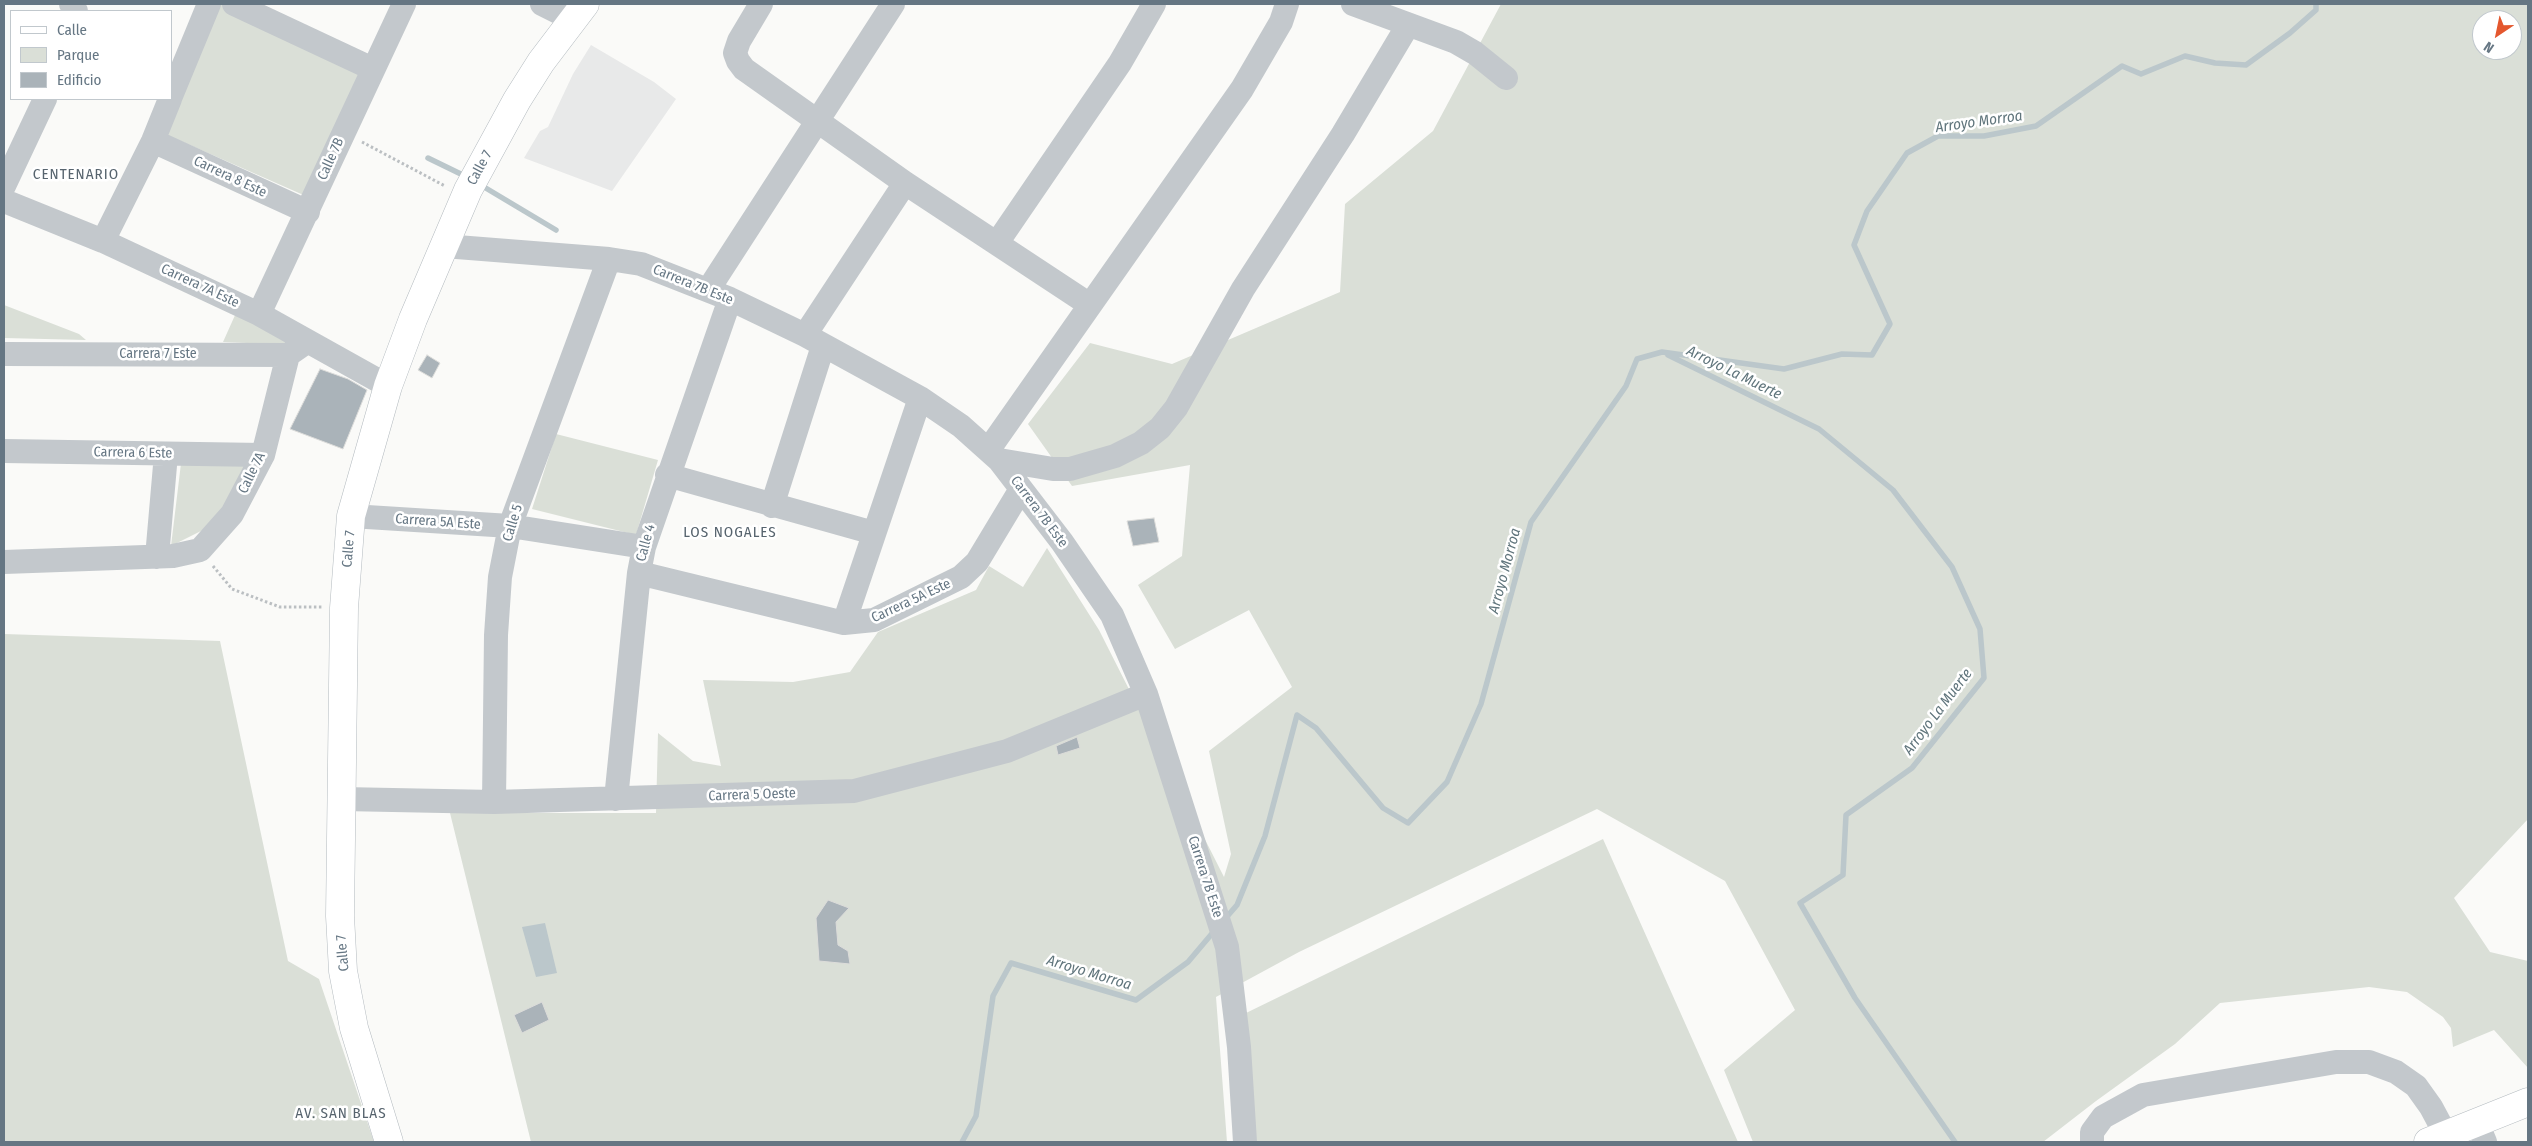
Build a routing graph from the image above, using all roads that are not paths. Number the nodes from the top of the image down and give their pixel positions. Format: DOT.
graph roads {
  1 [pos="208,4"];
  2 [pos="234,4"];
  3 [pos="404,4"];
  4 [pos="542,4"];
  5 [pos="761,4"];
  6 [pos="893,4"];
  7 [pos="1154,4"];
  8 [pos="1287,4"];
  9 [pos="1353,4"];
  10 [pos="579,11"];
  11 [pos="1408,25"];
  12 [pos="177,64"];
  13 [pos="373,69"];
  14 [pos="1506,78"];
  15 [pos="172,92"];
  16 [pos="45,100"];
  17 [pos="170,100"];
  18 [pos="818,121"];
  19 [pos="153,141"];
  20 [pos="905,183"];
  21 [pos="4,186"];
  22 [pos="4,201"];
  23 [pos="308,212"];
  24 [pos="103,241"];
  25 [pos="997,243"];
  26 [pos="444,246"];
  27 [pos="610,259"];
  28 [pos="708,290"];
  29 [pos="730,299"];
  30 [pos="1090,305"];
  31 [pos="259,314"];
  32 [pos="308,341"];
  33 [pos="814,341"];
  34 [pos="4,354"];
  35 [pos="288,355"];
  36 [pos="388,386"];
  37 [pos="920,398"];
  38 [pos="4,451"];
  39 [pos="166,454"];
  40 [pos="994,454"];
  41 [pos="263,455"];
  42 [pos="667,475"];
  43 [pos="1022,489"];
  44 [pos="772,506"];
  45 [pos="351,516"];
  46 [pos="510,526"];
  47 [pos="874,533"];
  48 [pos="644,547"];
  49 [pos="157,557"];
  50 [pos="4,562"];
  51 [pos="639,573"];
  52 [pos="844,623"];
  53 [pos="1146,694"];
  54 [pos="342,799"];
  55 [pos="616,799"];
  56 [pos="494,802"];
  57 [pos="2528,1102"];
  58 [pos="2481,1132"];
  59 [pos="2092,1137"];
  60 [pos="2437,1139"];
  61 [pos="389,1142"];
  62 [pos="1245,1142"];
  1 -- 12 [label="street"];
  2 -- 13 [label="street"];
  3 -- 13 [label="street, Calle 7B"];
  4 -- 10 [label="street"];
  5 -- 18 [label="street"];
  6 -- 18 [label="street"];
  7 -- 25 [label="street"];
  8 -- 30 [label="street"];
  9 -- 11 [label="street"];
  10 -- 26 [label="street, Calle 7"];
  11 -- 14 [label="street"];
  11 -- 40 [label="street"];
  12 -- 15 [label="street"];
  13 -- 23 [label="street, Calle 7B"];
  16 -- 21 [label="street"];
  17 -- 19 [label="street"];
  18 -- 20 [label="street"];
  18 -- 28 [label="street"];
  19 -- 23 [label="street, Carrera 8 Este"];
  19 -- 24 [label="street"];
  20 -- 25 [label="street"];
  20 -- 33 [label="street"];
  22 -- 24 [label="street, Carrera 7A Este"];
  23 -- 31 [label="street, Calle 7B"];
  24 -- 31 [label="street, Carrera 7A Este"];
  25 -- 30 [label="street"];
  26 -- 27 [label="street, Carrera 7B Este"];
  26 -- 36 [label="street, Calle 7"];
  27 -- 28 [label="street, Carrera 7B Este"];
  27 -- 46 [label="street, Calle 5"];
  28 -- 29 [label="street, Carrera 7B Este"];
  29 -- 33 [label="street, Carrera 7B Este"];
  29 -- 42 [label="street, Calle 4"];
  30 -- 40 [label="street"];
  31 -- 32 [label="street, Carrera 7A Este"];
  32 -- 35 [label="street"];
  32 -- 36 [label="street, Carrera 7A Este"];
  33 -- 37 [label="street, Carrera 7B Este"];
  33 -- 44 [label="street"];
  34 -- 35 [label="street, Carrera 7 Este"];
  35 -- 41 [label="street, Calle 7A"];
  36 -- 45 [label="street, Calle 7"];
  37 -- 40 [label="street, Carrera 7B Este"];
  37 -- 47 [label="street"];
  38 -- 39 [label="street, Carrera 6 Este"];
  39 -- 41 [label="street, Carrera 6 Este"];
  39 -- 49 [label="street"];
  40 -- 43 [label="street, Carrera 7B Este"];
  41 -- 49 [label="street, Calle 7A"];
  42 -- 44 [label="street"];
  42 -- 48 [label="street, Calle 4"];
  43 -- 52 [label="street, Carrera 5A Este"];
  43 -- 53 [label="street, Carrera 7B Este"];
  44 -- 47 [label="street"];
  45 -- 46 [label="street, Carrera 5A Este"];
  45 -- 54 [label="street, Calle 7"];
  46 -- 48 [label="street, Carrera 5A Este"];
  46 -- 56 [label="street, Calle 5"];
  47 -- 52 [label="street"];
  48 -- 51 [label="street, Calle 4"];
  49 -- 50 [label="street"];
  51 -- 52 [label="street, Carrera 5A Este"];
  51 -- 55 [label="street, Calle 4"];
  53 -- 55 [label="street, Carrera 5 Oeste"];
  53 -- 62 [label="street, Carrera 7B Este"];
  54 -- 56 [label="street, Carrera 5 Oeste"];
  54 -- 61 [label="street, Calle 7"];
  55 -- 56 [label="street, Carrera 5 Oeste"];
  57 -- 58 [label="street"];
  58 -- 60 [label="street"];
  59 -- 60 [label="street"];
}
